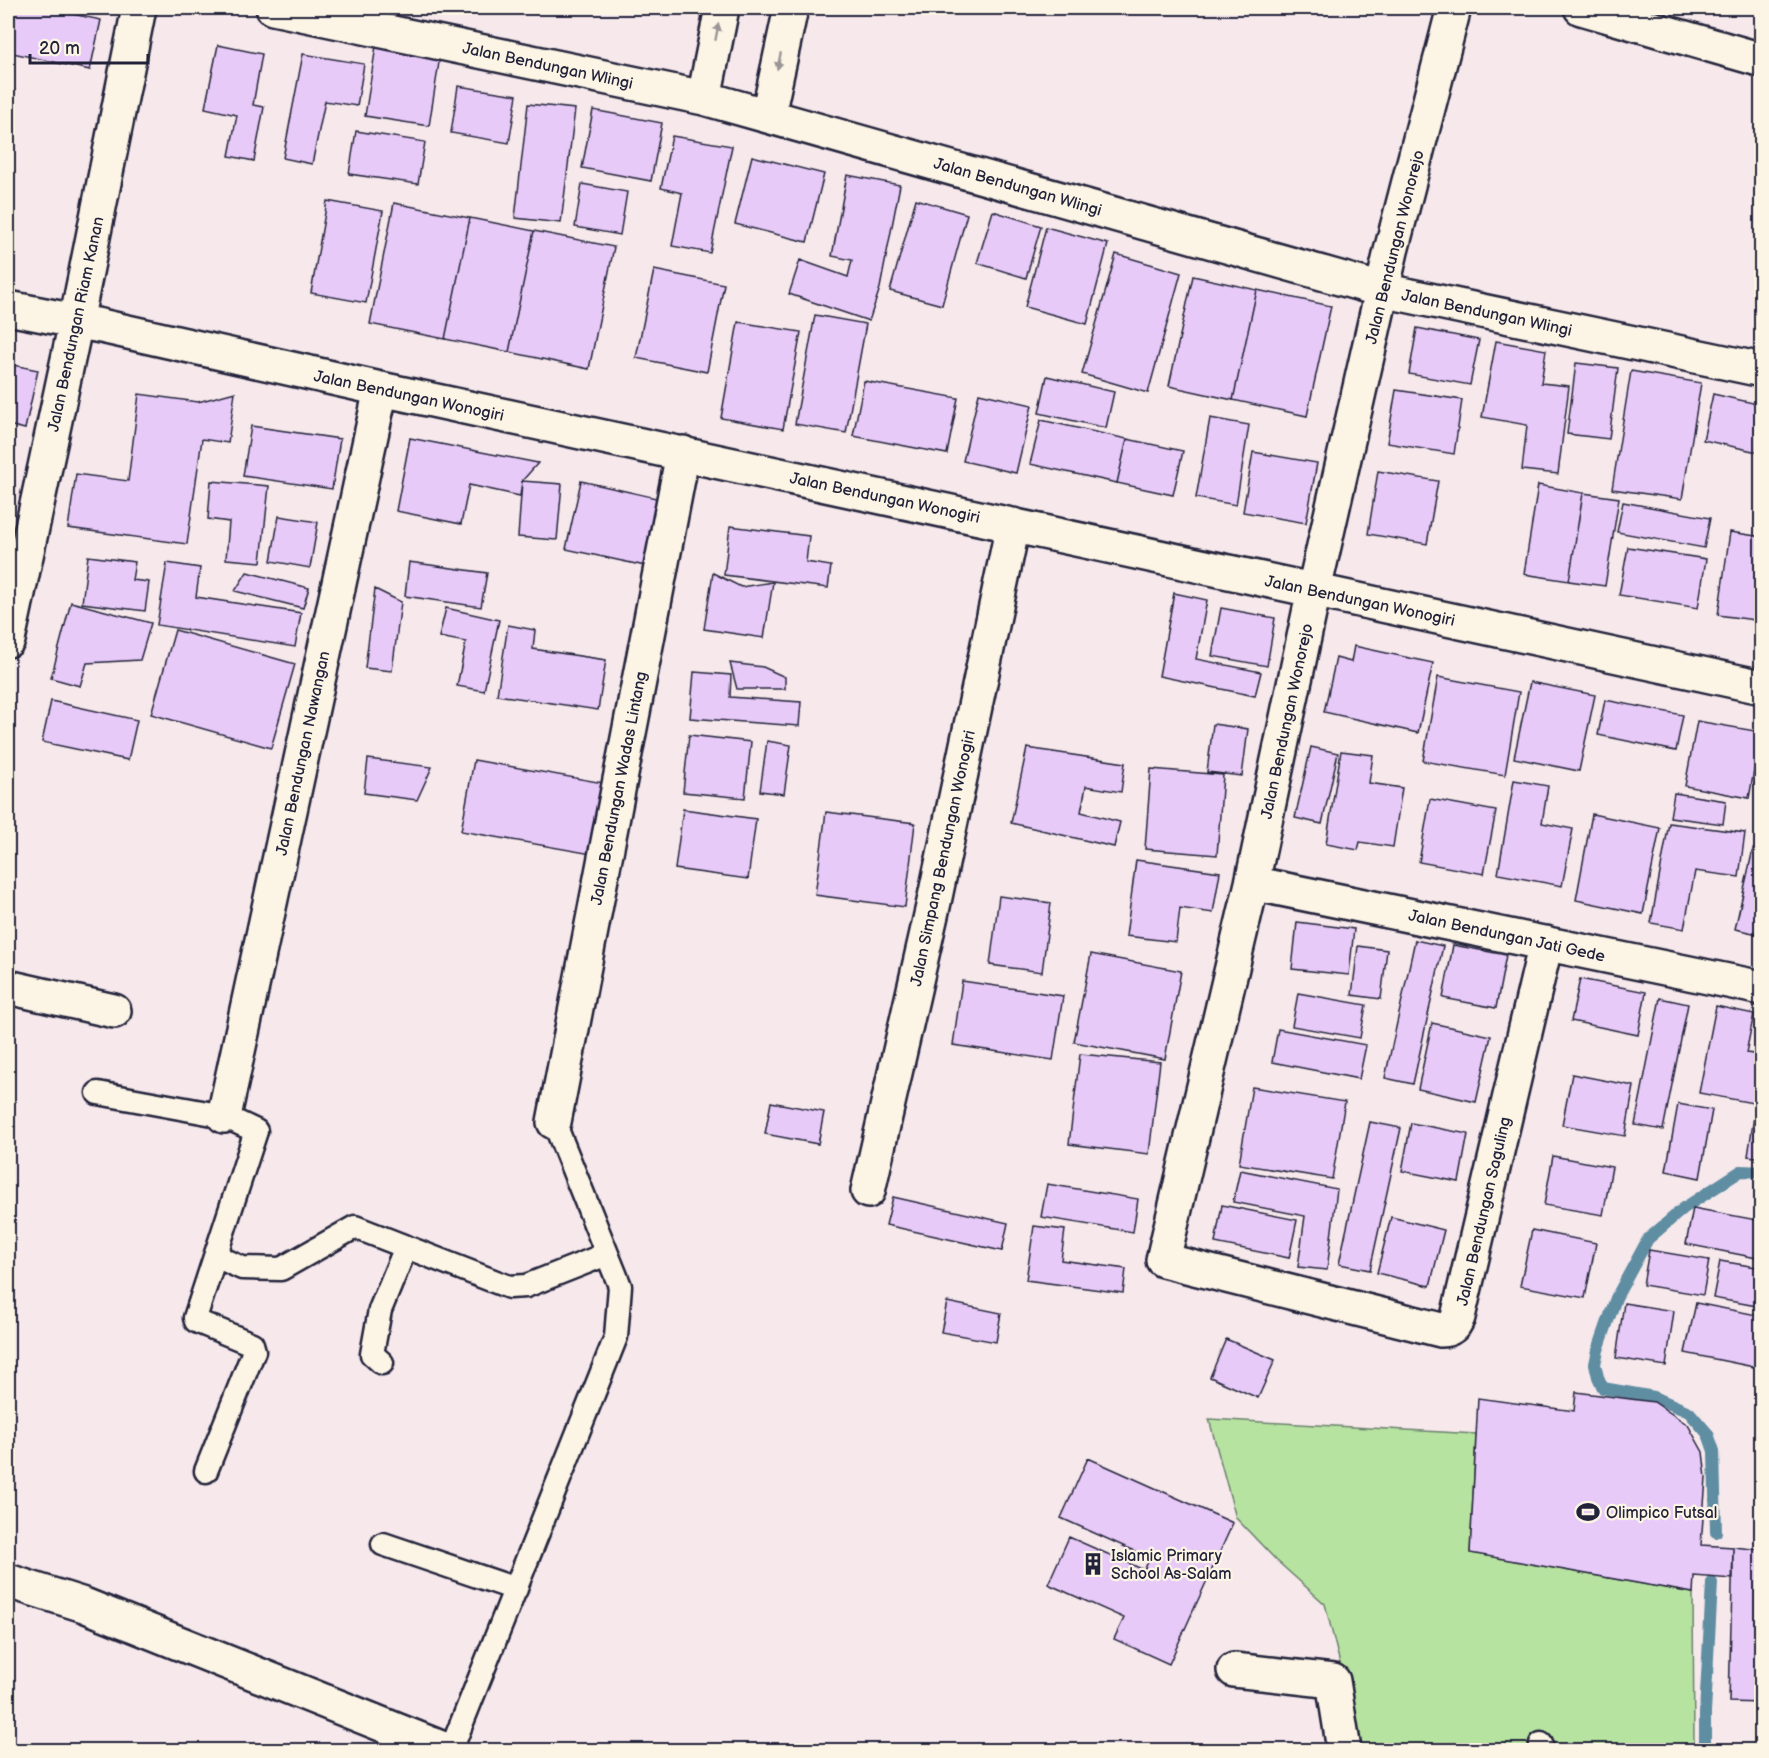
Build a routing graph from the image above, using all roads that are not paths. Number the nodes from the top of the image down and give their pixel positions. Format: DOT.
graph roads {
  1 [pos="139,8"];
  2 [pos="273,8"];
  3 [pos="722,8"];
  4 [pos="790,8"];
  5 [pos="1454,8"];
  6 [pos="1581,8"];
  7 [pos="1761,60"];
  8 [pos="704,98"];
  9 [pos="768,115"];
  10 [pos="1382,290"];
  11 [pos="8,308"];
  12 [pos="76,322"];
  13 [pos="1761,370"];
  14 [pos="381,389"];
  15 [pos="683,453"];
  16 [pos="1013,525"];
  17 [pos="1314,590"];
  18 [pos="8,640"];
  19 [pos="1761,687"];
  20 [pos="1252,882"];
  21 [pos="1546,943"];
  22 [pos="8,987"];
  23 [pos="1761,988"];
  24 [pos="114,1011"];
  25 [pos="98,1093"];
  26 [pos="224,1116"];
  27 [pos="554,1122"];
  28 [pos="868,1191"];
  29 [pos="406,1247"];
  30 [pos="607,1254"];
  31 [pos="216,1256"];
  32 [pos="1163,1260"];
  33 [pos="382,1363"];
  34 [pos="206,1471"];
  35 [pos="383,1544"];
  36 [pos="8,1581"];
  37 [pos="516,1589"];
  38 [pos="1234,1670"];
  39 [pos="446,1750"];
  40 [pos="452,1750"];
  41 [pos="1344,1750"];
  1 -- 12 [label="street, Jalan Bendungan Riam Kanan"];
  2 -- 8 [label="street, Jalan Bendungan Wlingi"];
  8 -- 3 [label="street, one-way"];
  4 -- 9 [label="street, one-way"];
  5 -- 10 [label="street, Jalan Bendungan Wonorejo"];
  6 -- 7 [label="street"];
  8 -- 9 [label="street, Jalan Bendungan Wlingi"];
  9 -- 10 [label="street, Jalan Bendungan Wlingi"];
  10 -- 13 [label="street, Jalan Bendungan Wlingi"];
  10 -- 17 [label="street, Jalan Bendungan Wonorejo"];
  11 -- 12 [label="street, Jalan Bendungan Wonogiri"];
  12 -- 14 [label="street, Jalan Bendungan Wonogiri"];
  12 -- 18 [label="street, Jalan Bendungan Riam Kanan"];
  14 -- 15 [label="street, Jalan Bendungan Wonogiri"];
  14 -- 26 [label="street, Jalan Bendungan Nawangan"];
  15 -- 16 [label="street, Jalan Bendungan Wonogiri"];
  15 -- 27 [label="street, Jalan Bendungan Wadas Lintang"];
  16 -- 17 [label="street, Jalan Bendungan Wonogiri"];
  16 -- 28 [label="street, Jalan Simpang Bendungan Wonogiri"];
  17 -- 19 [label="street, Jalan Bendungan Wonogiri"];
  17 -- 20 [label="street, Jalan Bendungan Wonorejo"];
  20 -- 21 [label="street, Jalan Bendungan Jati Gede"];
  20 -- 32 [label="street, Jalan Bendungan Wonorejo"];
  21 -- 23 [label="street, Jalan Bendungan Jati Gede"];
  21 -- 32 [label="street, Jalan Bendungan Saguling"];
  22 -- 24 [label="street"];
  25 -- 26 [label="lane"];
  26 -- 31 [label="lane"];
  27 -- 30 [label="lane"];
  29 -- 30 [label="lane"];
  29 -- 31 [label="lane"];
  29 -- 33 [label="lane"];
  30 -- 37 [label="lane"];
  31 -- 34 [label="lane"];
  35 -- 37 [label="lane"];
  36 -- 39 [label="street"];
  37 -- 40 [label="lane"];
  38 -- 41 [label="street"];
}
